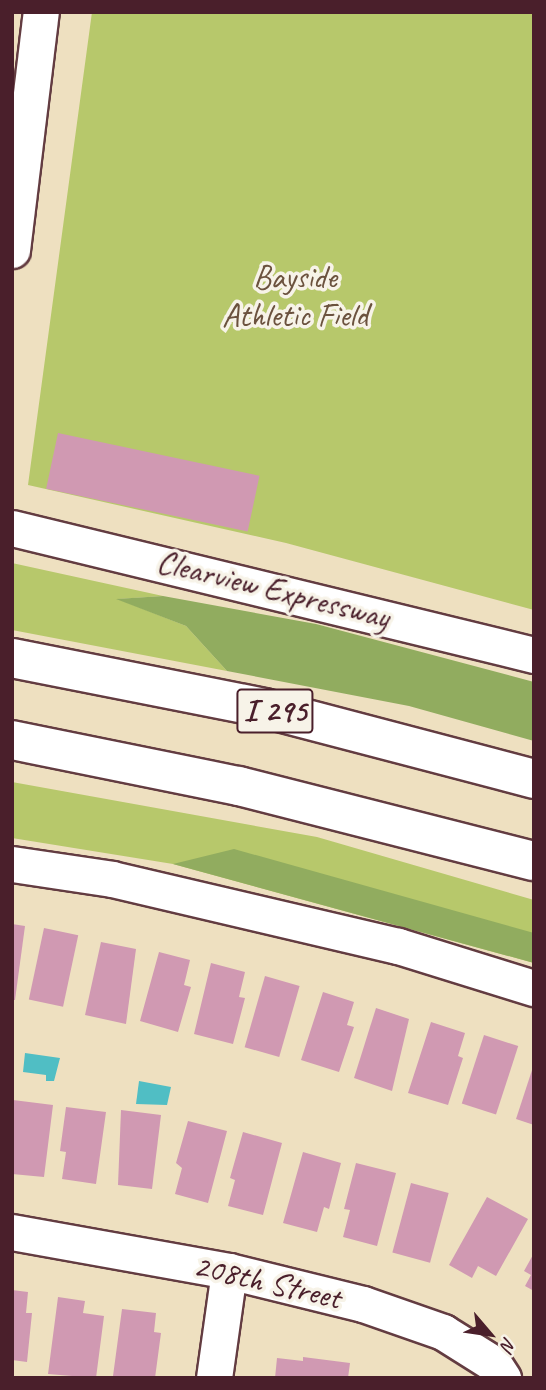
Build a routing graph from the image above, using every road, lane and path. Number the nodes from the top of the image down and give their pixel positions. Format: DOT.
graph roads {
  1 [pos="41,12"];
  2 [pos="18,163"];
  3 [pos="12,250"];
  4 [pos="12,528"];
  5 [pos="534,655"];
  6 [pos="12,658"];
  7 [pos="12,740"];
  8 [pos="534,779"];
  9 [pos="534,861"];
  10 [pos="12,864"];
  11 [pos="534,988"];
  12 [pos="12,1232"];
  13 [pos="229,1271"];
  14 [pos="214,1378"];
  15 [pos="503,1378"];
  1 -- 2 [label="street"];
  2 -- 3 [label="street"];
  4 -- 5 [label="street, Clearview Expressway"];
  6 -- 8 [label="highway, I 295"];
  7 -- 9 [label="highway, I 295"];
  10 -- 11 [label="street"];
  12 -- 13 [label="street, 208th Street"];
  13 -- 14 [label="street"];
  13 -- 15 [label="street, 208th Street"];
}
